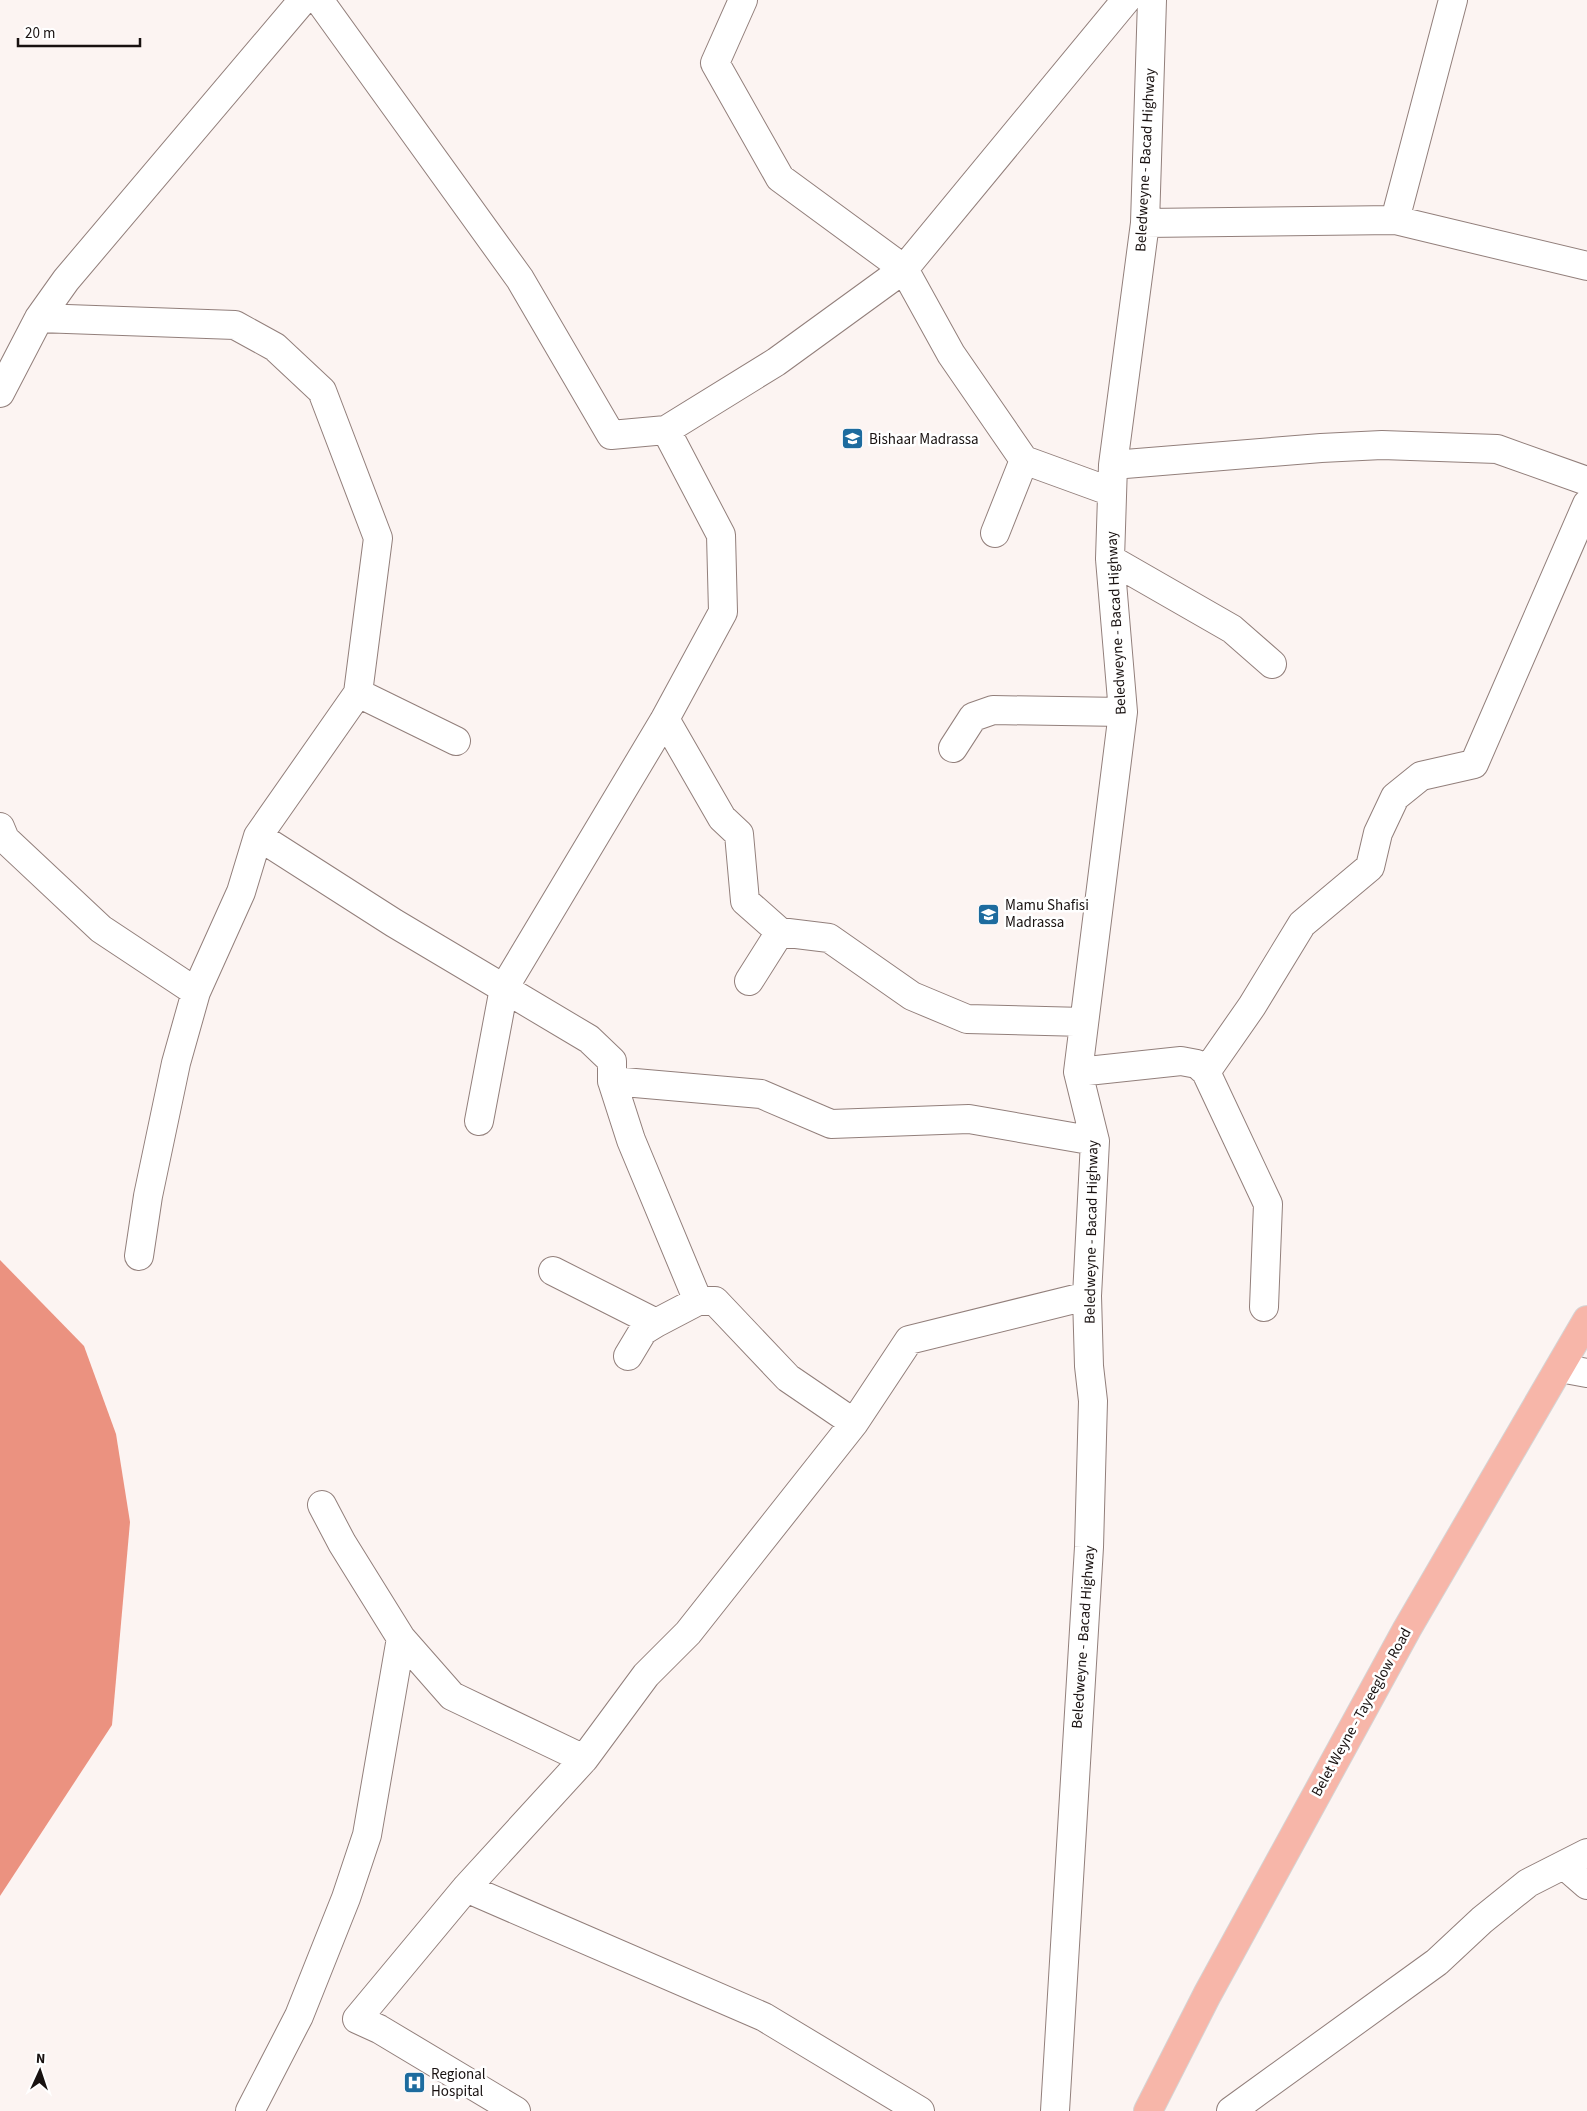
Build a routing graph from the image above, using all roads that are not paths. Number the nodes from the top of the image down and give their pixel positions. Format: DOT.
graph roads {
  1 [pos="303,0"];
  2 [pos="320,0"];
  3 [pos="742,0"];
  4 [pos="1126,0"];
  5 [pos="1152,0"];
  6 [pos="1453,0"];
  7 [pos="1395,220"];
  8 [pos="1144,223"];
  9 [pos="1587,266"];
  10 [pos="904,269"];
  11 [pos="39,318"];
  12 [pos="0,393"];
  13 [pos="666,430"];
  14 [pos="1024,460"];
  15 [pos="1114,465"];
  16 [pos="1587,481"];
  17 [pos="1112,492"];
  18 [pos="1587,504"];
  19 [pos="994,533"];
  20 [pos="1110,559"];
  21 [pos="1272,664"];
  22 [pos="358,693"];
  23 [pos="1123,712"];
  24 [pos="665,719"];
  25 [pos="456,741"];
  26 [pos="953,748"];
  27 [pos="0,827"];
  28 [pos="258,836"];
  29 [pos="780,932"];
  30 [pos="748,981"];
  31 [pos="504,988"];
  32 [pos="196,992"];
  33 [pos="1084,1022"];
  34 [pos="1078,1072"];
  35 [pos="1206,1072"];
  36 [pos="612,1081"];
  37 [pos="479,1121"];
  38 [pos="1095,1141"];
  39 [pos="139,1256"];
  40 [pos="553,1271"];
  41 [pos="1087,1296"];
  42 [pos="698,1301"];
  43 [pos="1264,1308"];
  44 [pos="1587,1320"];
  45 [pos="656,1323"];
  46 [pos="628,1356"];
  47 [pos="1560,1368"];
  48 [pos="1587,1373"];
  49 [pos="854,1423"];
  50 [pos="322,1505"];
  51 [pos="402,1638"];
  52 [pos="584,1759"];
  53 [pos="1576,1859"];
  54 [pos="1587,1885"];
  55 [pos="466,1888"];
  56 [pos="1250,2106"];
  57 [pos="250,2111"];
  58 [pos="516,2111"];
  59 [pos="920,2111"];
  60 [pos="1055,2111"];
  61 [pos="1148,2111"];
  1 -- 11 [label="street"];
  2 -- 13 [label="street"];
  3 -- 10 [label="street"];
  4 -- 10 [label="street"];
  5 -- 8 [label="street, Beledweyne - Bacad Highway"];
  6 -- 7 [label="street"];
  7 -- 8 [label="street"];
  7 -- 9 [label="street"];
  8 -- 15 [label="street, Beledweyne - Bacad Highway"];
  10 -- 13 [label="street"];
  10 -- 14 [label="street"];
  11 -- 12 [label="street"];
  11 -- 22 [label="street"];
  13 -- 24 [label="street"];
  14 -- 17 [label="street"];
  14 -- 19 [label="street"];
  15 -- 16 [label="street"];
  15 -- 17 [label="street, Beledweyne - Bacad Highway"];
  17 -- 20 [label="street, Beledweyne - Bacad Highway"];
  18 -- 35 [label="street"];
  20 -- 21 [label="street"];
  20 -- 23 [label="street, Beledweyne - Bacad Highway"];
  22 -- 25 [label="street"];
  22 -- 28 [label="street"];
  23 -- 26 [label="street"];
  23 -- 33 [label="street, Beledweyne - Bacad Highway"];
  24 -- 29 [label="street"];
  24 -- 31 [label="street"];
  27 -- 32 [label="street"];
  28 -- 31 [label="street"];
  28 -- 32 [label="street"];
  29 -- 30 [label="street"];
  29 -- 33 [label="street"];
  31 -- 36 [label="street"];
  31 -- 37 [label="street"];
  32 -- 39 [label="street"];
  33 -- 34 [label="street, Beledweyne - Bacad Highway"];
  34 -- 35 [label="street"];
  34 -- 38 [label="street, Beledweyne - Bacad Highway"];
  35 -- 43 [label="street"];
  36 -- 38 [label="street"];
  36 -- 42 [label="street"];
  38 -- 41 [label="street, Beledweyne - Bacad Highway"];
  40 -- 45 [label="street"];
  41 -- 49 [label="street"];
  41 -- 60 [label="street, Beledweyne - Bacad Highway"];
  42 -- 45 [label="street"];
  42 -- 49 [label="street"];
  44 -- 47 [label="main road, Belet Weyne - Tayeeglow Road"];
  45 -- 46 [label="street"];
  47 -- 48 [label="street"];
  47 -- 61 [label="main road, Belet Weyne - Tayeeglow Road"];
  49 -- 52 [label="street"];
  50 -- 51 [label="street"];
  51 -- 52 [label="street"];
  51 -- 57 [label="street"];
  52 -- 55 [label="street"];
  53 -- 54 [label="street"];
  53 -- 56 [label="street"];
  55 -- 58 [label="street"];
  55 -- 59 [label="street"];
}
